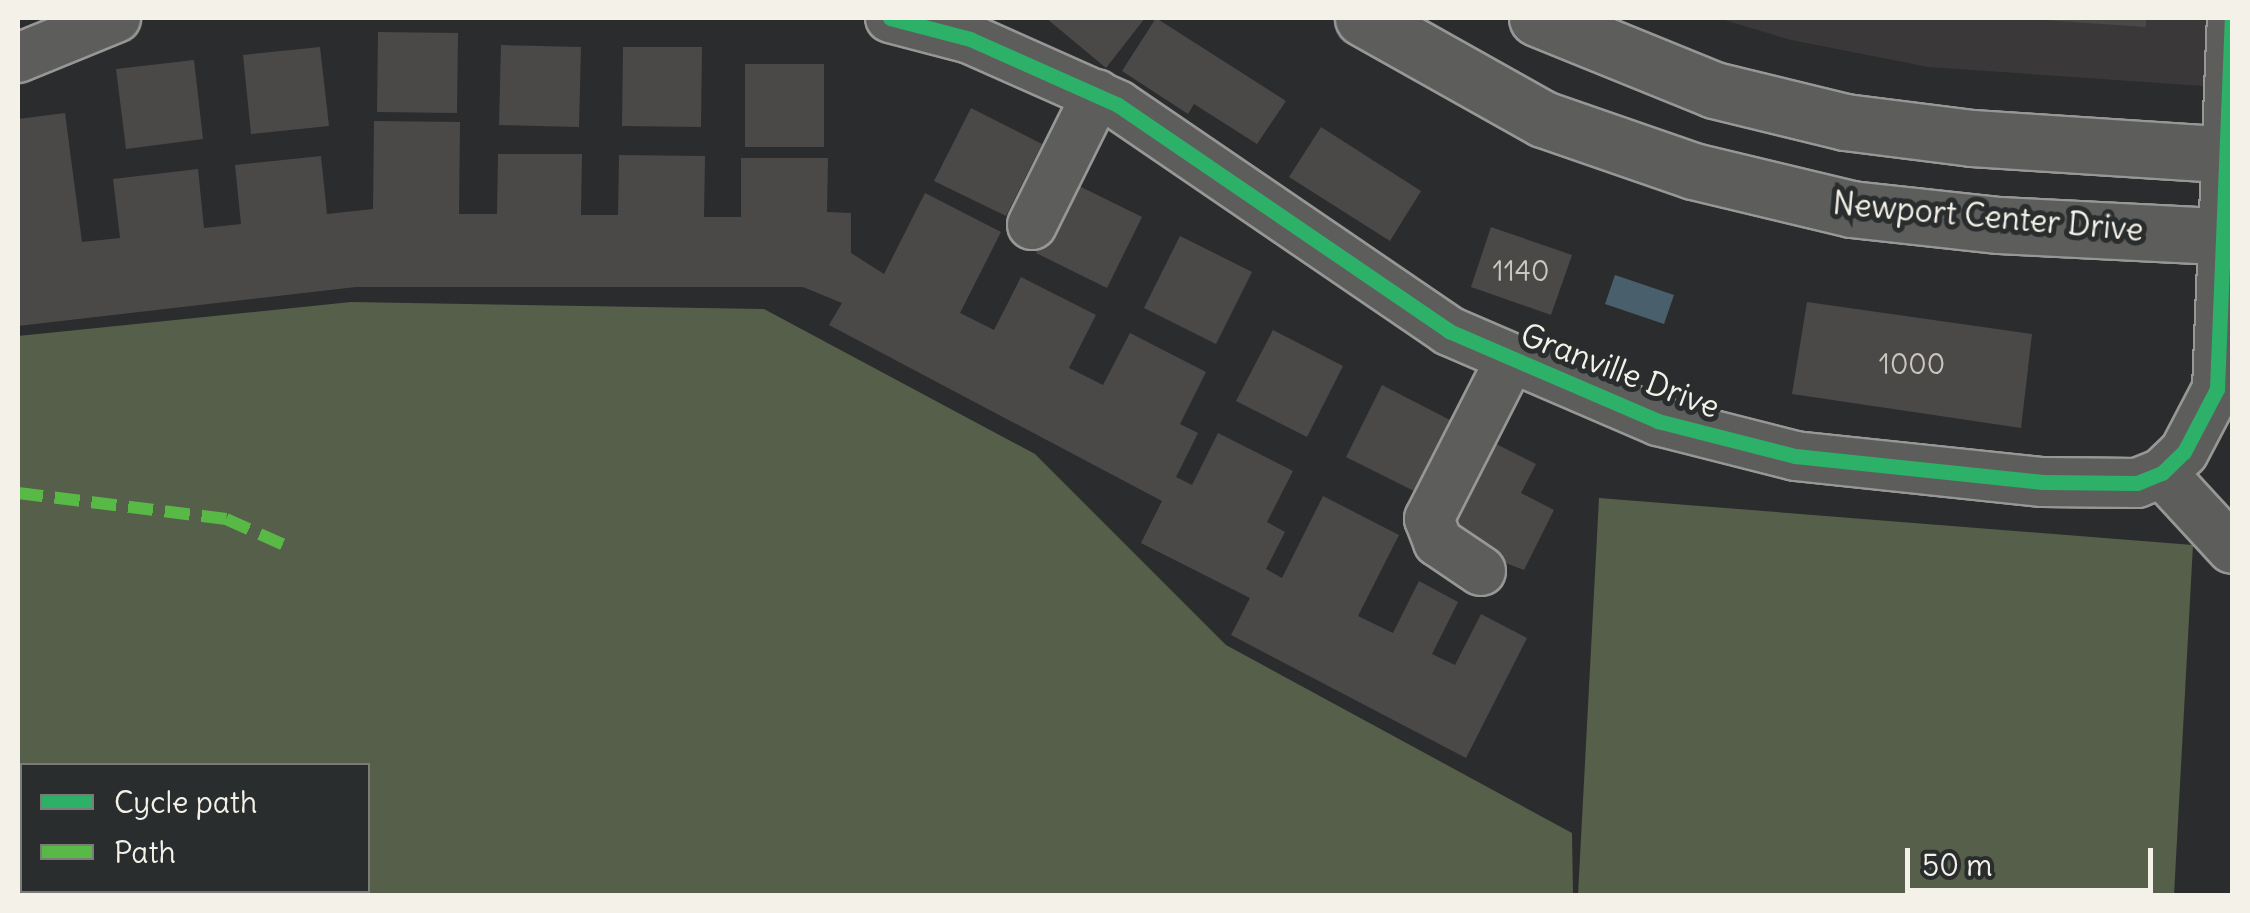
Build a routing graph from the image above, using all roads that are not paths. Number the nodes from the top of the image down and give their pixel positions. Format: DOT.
graph roads {
  1 [pos="116,18"];
  2 [pos="890,18"];
  3 [pos="1363,18"];
  4 [pos="1537,18"];
  5 [pos="2232,18"];
  6 [pos="18,58"];
  7 [pos="1097,94"];
  8 [pos="2231,155"];
  9 [pos="1032,225"];
  10 [pos="2229,237"];
  11 [pos="1510,360"];
  12 [pos="2162,473"];
  13 [pos="2222,526"];
  14 [pos="1481,571"];
  1 -- 6 [label="street"];
  2 -- 7 [label="street, Granville Drive"];
  3 -- 10 [label="main road, Newport Center Drive"];
  4 -- 8 [label="main road"];
  5 -- 8 [label="street"];
  7 -- 9 [label="street"];
  7 -- 11 [label="street, Granville Drive"];
  8 -- 10 [label="street"];
  10 -- 12 [label="street"];
  11 -- 12 [label="street, Granville Drive"];
  11 -- 14 [label="street"];
  12 -- 13 [label="street"];
}
